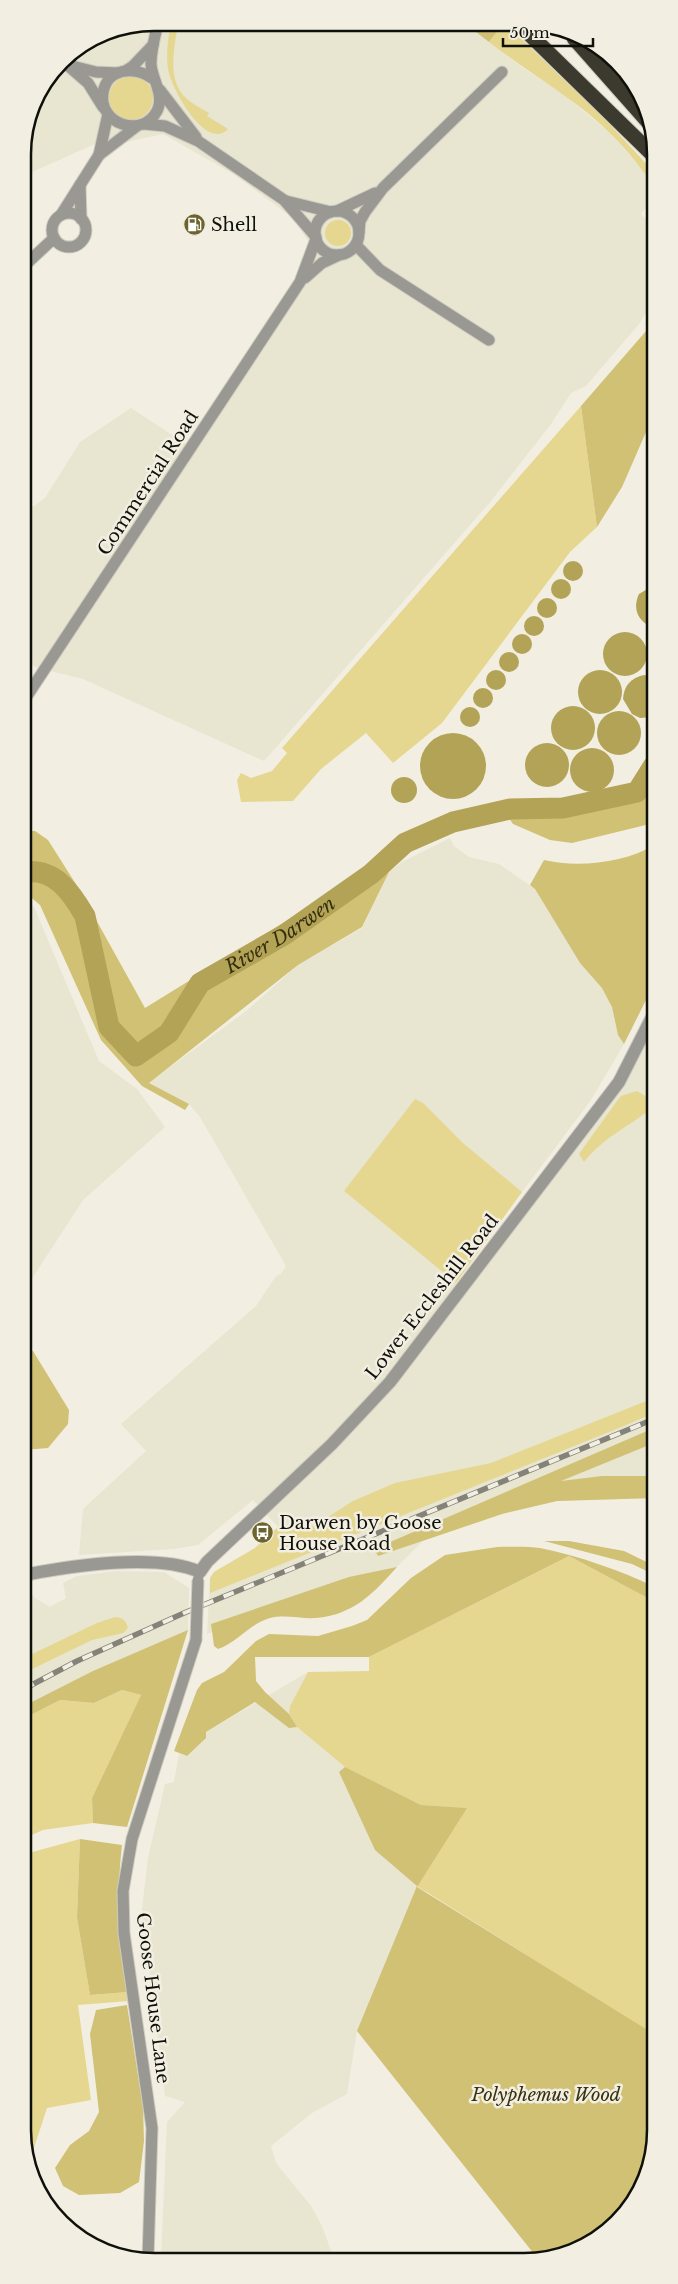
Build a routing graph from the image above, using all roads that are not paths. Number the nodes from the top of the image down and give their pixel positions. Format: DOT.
graph roads {
  1 [pos="526,31"];
  2 [pos="156,32"];
  3 [pos="153,45"];
  4 [pos="581,46"];
  5 [pos="70,64"];
  6 [pos="68,66"];
  7 [pos="122,71"];
  8 [pos="502,72"];
  9 [pos="155,83"];
  10 [pos="638,111"];
  11 [pos="107,113"];
  12 [pos="140,125"];
  13 [pos="198,140"];
  14 [pos="647,149"];
  15 [pos="99,156"];
  16 [pos="80,185"];
  17 [pos="383,188"];
  18 [pos="284,200"];
  19 [pos="334,212"];
  20 [pos="61,215"];
  21 [pos="81,219"];
  22 [pos="359,232"];
  23 [pos="54,238"];
  24 [pos="316,238"];
  25 [pos="356,246"];
  26 [pos="343,254"];
  27 [pos="32,259"];
  28 [pos="300,282"];
  29 [pos="489,340"];
  30 [pos="32,689"];
  31 [pos="647,1027"];
  32 [pos="31,1574"];
  33 [pos="199,1576"];
  34 [pos="148,2252"];
  1 -- 14 [label="highway"];
  2 -- 3 [label="street"];
  3 -- 7 [label="street"];
  3 -- 9 [label="street"];
  4 -- 10 [label="highway"];
  5 -- 7 [label="street"];
  6 -- 11 [label="street"];
  7 -- 9 [label="street"];
  7 -- 11 [label="street"];
  8 -- 17 [label="street"];
  9 -- 12 [label="street"];
  9 -- 13 [label="street"];
  11 -- 12 [label="street"];
  11 -- 15 [label="street"];
  12 -- 13 [label="street"];
  12 -- 15 [label="street"];
  13 -- 18 [label="street"];
  15 -- 16 [label="street"];
  16 -- 20 [label="street"];
  16 -- 21 [label="street"];
  17 -- 19 [label="street"];
  17 -- 22 [label="street"];
  18 -- 19 [label="street"];
  18 -- 24 [label="street"];
  19 -- 22 [label="street"];
  19 -- 24 [label="street"];
  20 -- 21 [label="street"];
  20 -- 23 [label="street"];
  21 -- 23 [label="street"];
  22 -- 25 [label="street"];
  23 -- 27 [label="street"];
  24 -- 26 [label="street"];
  24 -- 28 [label="street, Commercial Road"];
  25 -- 26 [label="street"];
  25 -- 29 [label="street"];
  26 -- 28 [label="street, Commercial Road"];
  28 -- 30 [label="street, Commercial Road"];
  31 -- 33 [label="street, Lower Eccleshill Road"];
  32 -- 33 [label="street"];
  33 -- 34 [label="street, Goose House Lane, bridge"];
}
